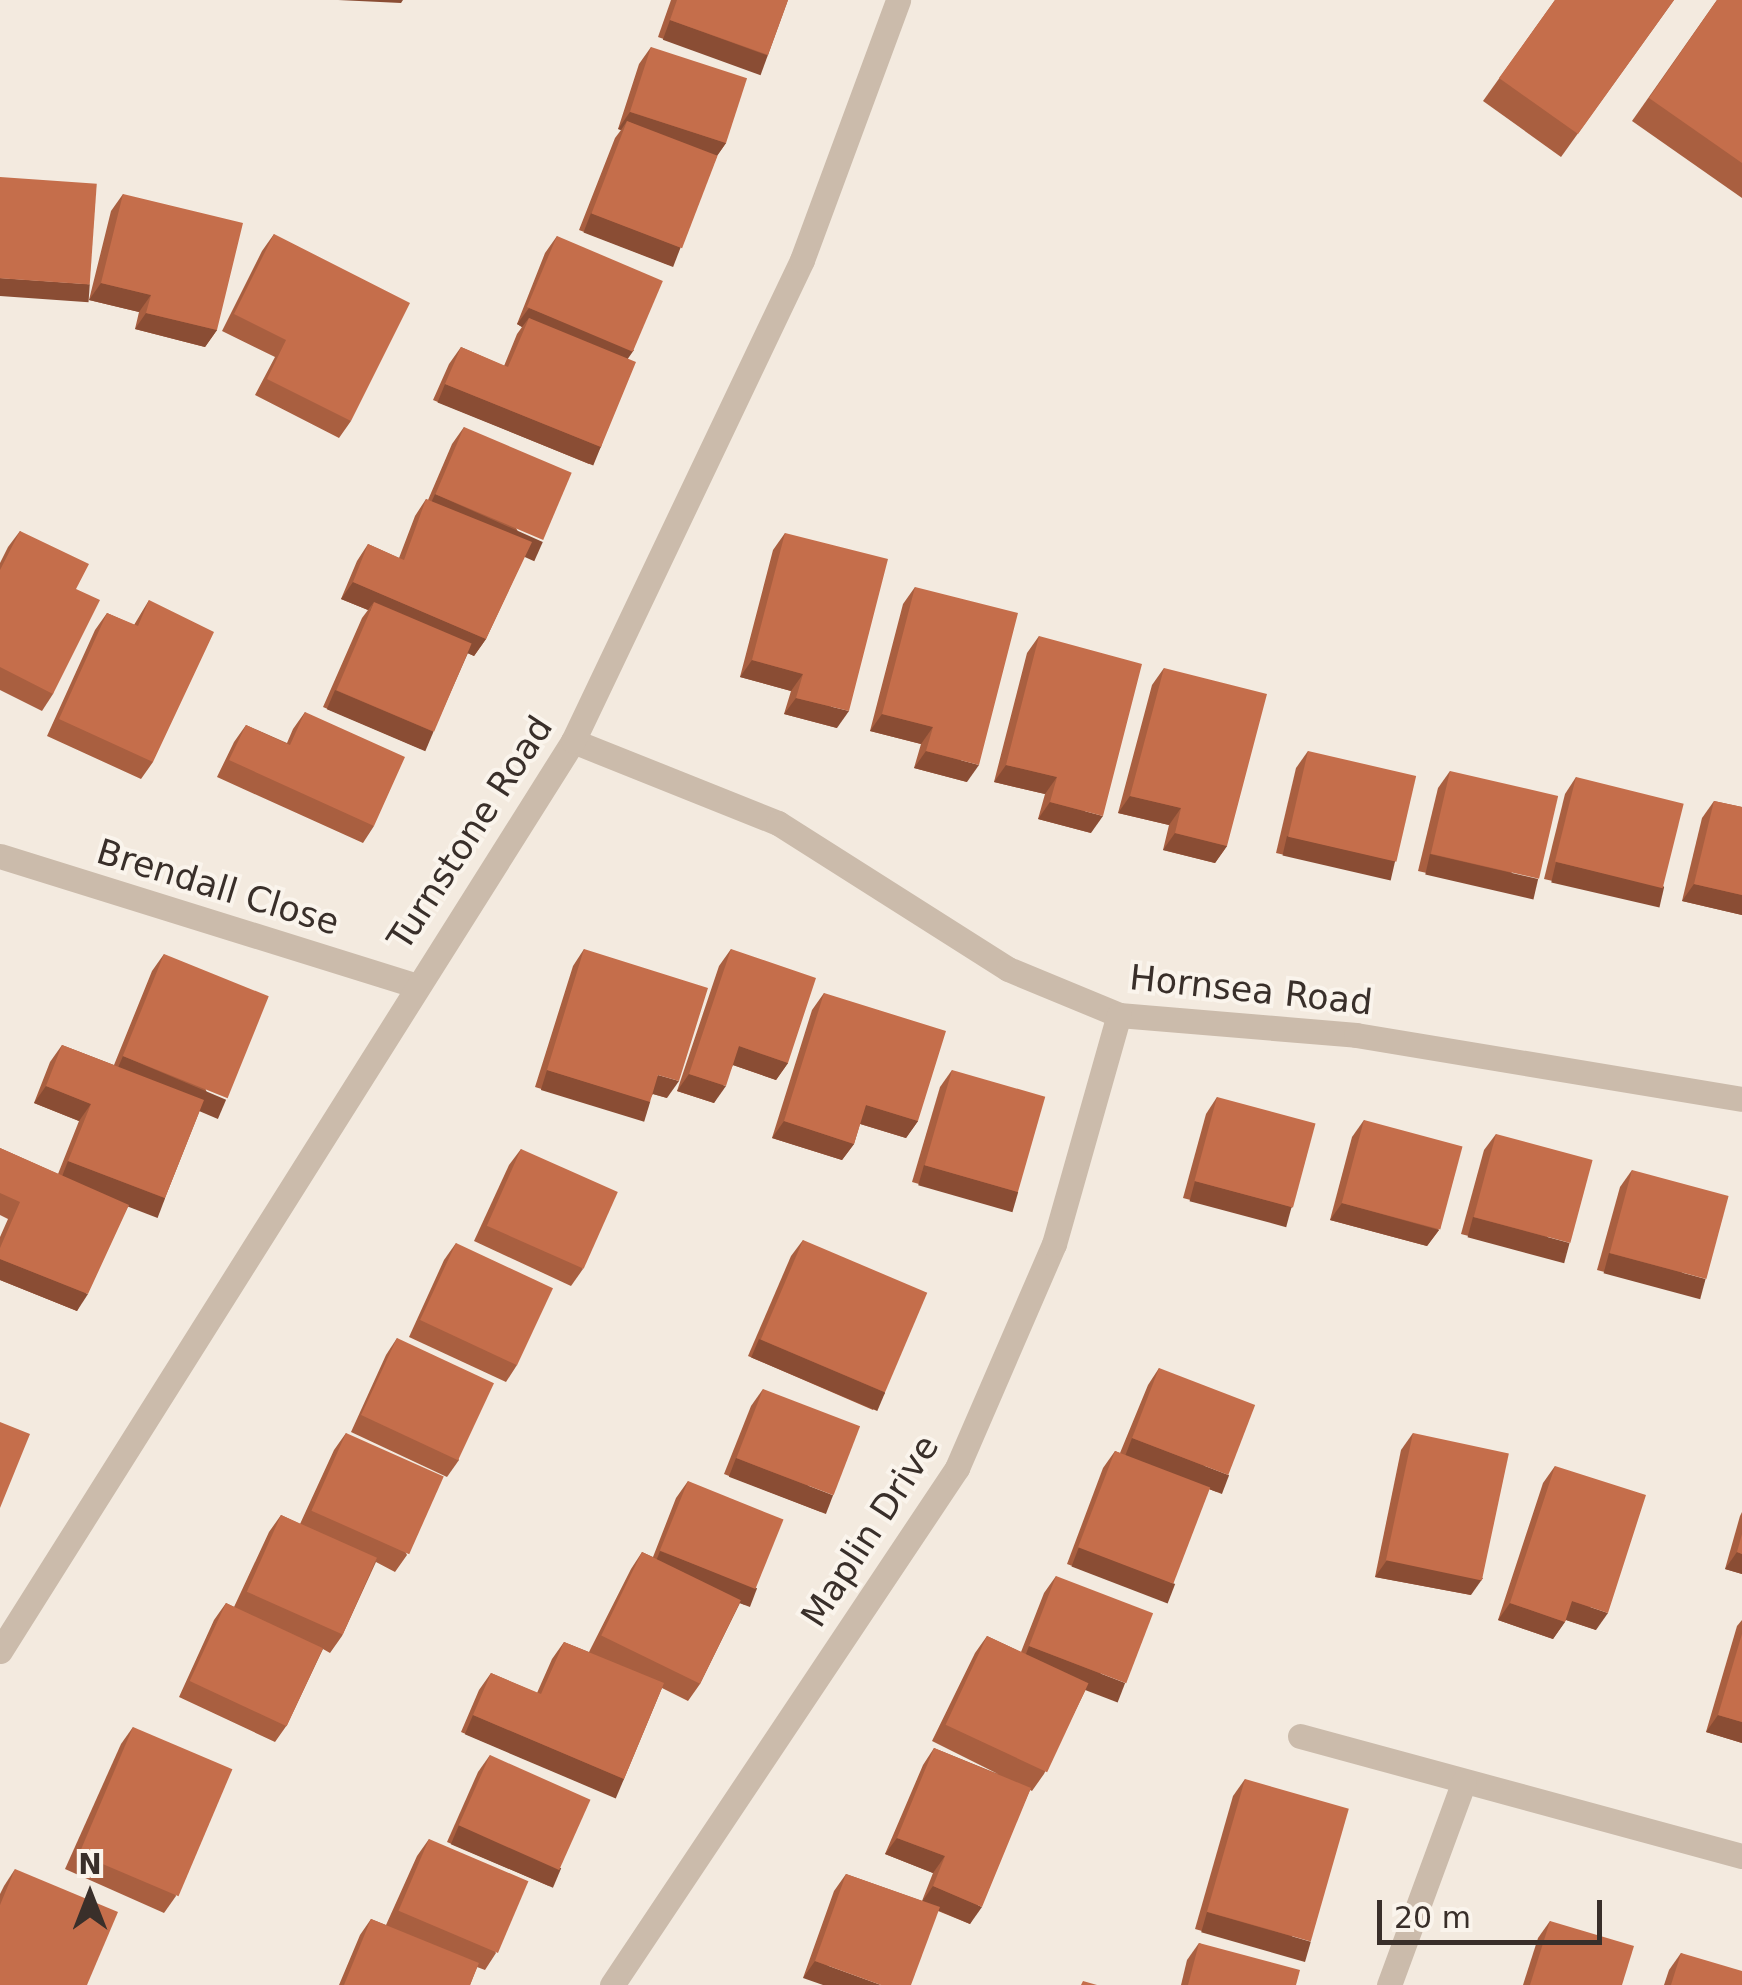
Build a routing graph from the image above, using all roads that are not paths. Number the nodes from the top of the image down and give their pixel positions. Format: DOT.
graph roads {
  1 [pos="898,0"];
  2 [pos="573,740"];
  3 [pos="0,856"];
  4 [pos="415,985"];
  5 [pos="1119,1015"];
  6 [pos="1742,1099"];
  7 [pos="0,1650"];
  8 [pos="1300,1736"];
  9 [pos="1464,1781"];
  10 [pos="1742,1856"];
  11 [pos="612,1985"];
  12 [pos="1390,1985"];
  1 -- 2 [label="street, Turnstone Road"];
  2 -- 4 [label="street, Turnstone Road"];
  2 -- 5 [label="street, Hornsea Road"];
  3 -- 4 [label="street, Brendall Close"];
  4 -- 7 [label="street, Turnstone Road"];
  5 -- 6 [label="street, Hornsea Road"];
  5 -- 11 [label="street, Maplin Drive"];
  8 -- 9 [label="street"];
  9 -- 10 [label="street"];
  9 -- 12 [label="street"];
}
